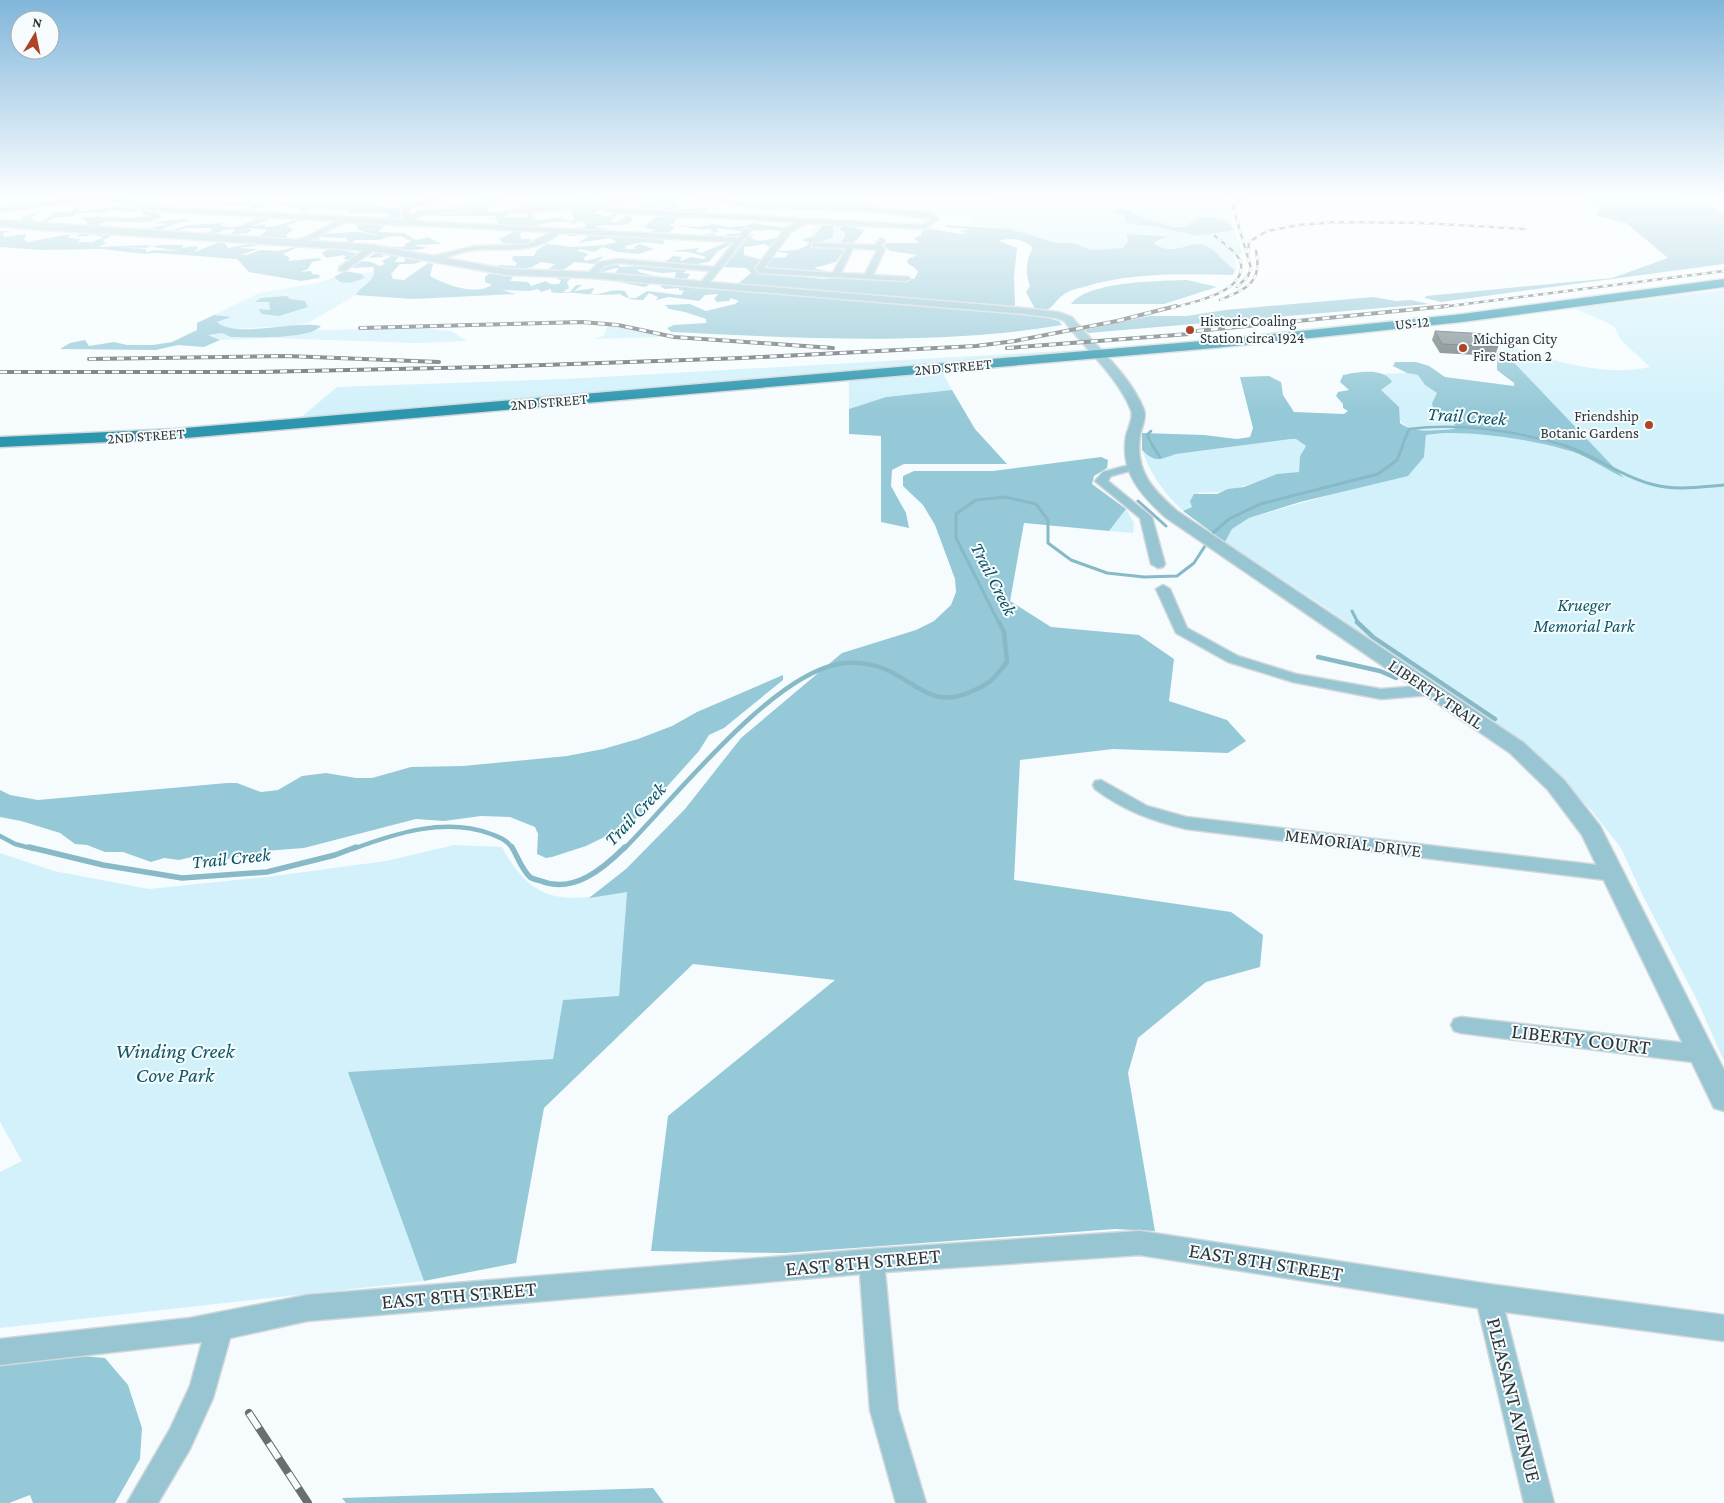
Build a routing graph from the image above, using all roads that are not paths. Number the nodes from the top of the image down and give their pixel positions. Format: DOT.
graph roads {
  1 [pos="487,268"];
  2 [pos="597,268"];
  3 [pos="704,268"];
  4 [pos="760,268"];
  5 [pos="839,268"];
  6 [pos="872,268"];
  7 [pos="714,269"];
  8 [pos="590,275"];
  9 [pos="835,276"];
  10 [pos="868,277"];
  11 [pos="906,279"];
  12 [pos="1724,283"];
  13 [pos="703,285"];
  14 [pos="1098,354"];
  15 [pos="0,442"];
  16 [pos="1133,467"];
  17 [pos="1158,564"];
  18 [pos="1163,589"];
  19 [pos="1431,690"];
  20 [pos="1101,785"];
  21 [pos="1614,874"];
  22 [pos="1461,1025"];
  23 [pos="1701,1054"];
  24 [pos="1724,1099"];
  25 [pos="871,1261"];
  26 [pos="1488,1297"];
  27 [pos="220,1326"];
  28 [pos="1724,1328"];
  29 [pos="0,1352"];
  30 [pos="142,1503"];
  31 [pos="910,1503"];
  32 [pos="1540,1503"];
  1 -- 8 [label="street"];
  2 -- 8 [label="street"];
  3 -- 7 [label="street"];
  4 -- 9 [label="street"];
  5 -- 9 [label="street"];
  6 -- 10 [label="street"];
  7 -- 13 [label="street"];
  8 -- 13 [label="street"];
  9 -- 10 [label="street"];
  10 -- 11 [label="street"];
  12 -- 14 [label="main road, US-12"];
  13 -- 14 [label="street"];
  14 -- 15 [label="main road, 2ND STREET"];
  14 -- 16 [label="street"];
  16 -- 17 [label="street"];
  16 -- 19 [label="street, LIBERTY TRAIL"];
  18 -- 19 [label="street"];
  19 -- 21 [label="street, LIBERTY TRAIL"];
  20 -- 21 [label="street, MEMORIAL DRIVE"];
  21 -- 23 [label="street, LIBERTY TRAIL"];
  22 -- 23 [label="street, LIBERTY COURT"];
  23 -- 24 [label="street, LIBERTY TRAIL"];
  25 -- 26 [label="street, EAST 8TH STREET"];
  25 -- 27 [label="street, EAST 8TH STREET"];
  25 -- 31 [label="street"];
  26 -- 28 [label="street, EAST 8TH STREET"];
  26 -- 32 [label="street, PLEASANT AVENUE"];
  27 -- 29 [label="street, EAST 8TH STREET"];
  27 -- 30 [label="street"];
}
